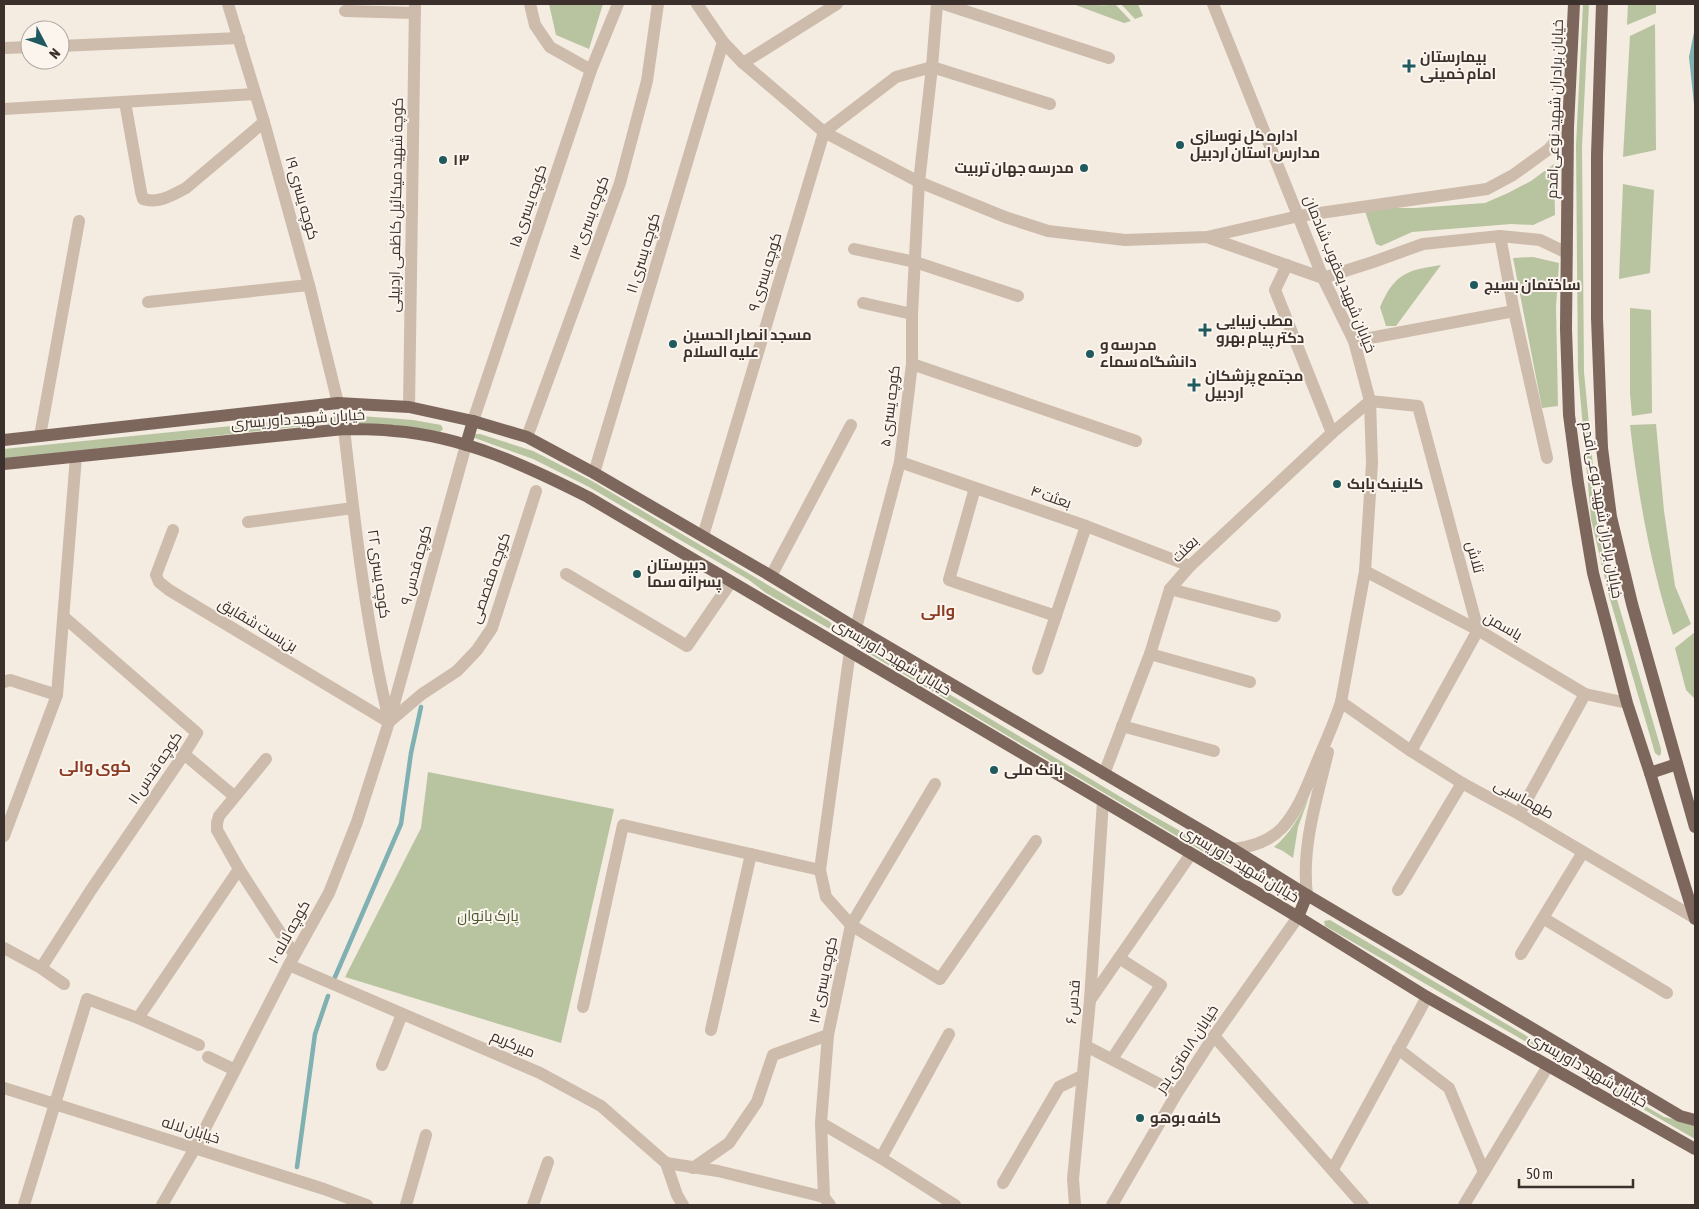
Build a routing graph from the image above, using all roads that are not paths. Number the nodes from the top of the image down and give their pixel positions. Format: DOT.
graph roads {
  1 [pos="228,4"];
  2 [pos="530,4"];
  3 [pos="618,4"];
  4 [pos="658,4"];
  5 [pos="696,4"];
  6 [pos="837,4"];
  7 [pos="937,4"];
  8 [pos="944,4"];
  9 [pos="1214,4"];
  10 [pos="1574,4"];
  11 [pos="1602,4"];
  12 [pos="415,8"];
  13 [pos="345,11"];
  14 [pos="238,38"];
  15 [pos="724,42"];
  16 [pos="70,46"];
  17 [pos="20,47"];
  18 [pos="4,48"];
  19 [pos="1109,58"];
  20 [pos="743,63"];
  21 [pos="932,66"];
  22 [pos="591,70"];
  23 [pos="255,94"];
  24 [pos="125,102"];
  25 [pos="1050,104"];
  26 [pos="4,109"];
  27 [pos="264,122"];
  28 [pos="1568,127"];
  29 [pos="824,132"];
  30 [pos="919,182"];
  31 [pos="1299,216"];
  32 [pos="79,221"];
  33 [pos="1500,236"];
  34 [pos="1207,237"];
  35 [pos="854,249"];
  36 [pos="1568,253"];
  37 [pos="915,262"];
  38 [pos="1287,265"];
  39 [pos="1322,278"];
  40 [pos="309,285"];
  41 [pos="1018,296"];
  42 [pos="148,302"];
  43 [pos="863,303"];
  44 [pos="1514,311"];
  45 [pos="912,314"];
  46 [pos="1354,341"];
  47 [pos="912,364"];
  48 [pos="1370,401"];
  49 [pos="338,403"];
  50 [pos="409,407"];
  51 [pos="473,421"];
  52 [pos="851,425"];
  53 [pos="344,429"];
  54 [pos="1332,433"];
  55 [pos="40,436"];
  56 [pos="528,437"];
  57 [pos="4,440"];
  58 [pos="1136,442"];
  59 [pos="466,445"];
  60 [pos="76,456"];
  61 [pos="1547,458"];
  62 [pos="900,462"];
  63 [pos="4,464"];
  64 [pos="594,473"];
  65 [pos="975,488"];
  66 [pos="536,491"];
  67 [pos="353,508"];
  68 [pos="248,522"];
  69 [pos="1086,526"];
  70 [pos="173,530"];
  71 [pos="703,536"];
  72 [pos="1190,566"];
  73 [pos="1365,571"];
  74 [pos="566,574"];
  75 [pos="771,576"];
  76 [pos="731,582"];
  77 [pos="1170,589"];
  78 [pos="1056,616"];
  79 [pos="1275,616"];
  80 [pos="64,617"];
  81 [pos="856,628"];
  82 [pos="1478,630"];
  83 [pos="850,651"];
  84 [pos="1150,654"];
  85 [pos="1038,669"];
  86 [pos="4,682"];
  87 [pos="1250,682"];
  88 [pos="1585,694"];
  89 [pos="57,695"];
  90 [pos="1342,702"];
  91 [pos="1627,703"];
  92 [pos="1336,718"];
  93 [pos="389,722"];
  94 [pos="1122,726"];
  95 [pos="1214,751"];
  96 [pos="1412,751"];
  97 [pos="184,754"];
  98 [pos="266,758"];
  99 [pos="1677,764"];
  100 [pos="1650,773"];
  101 [pos="1104,774"];
  102 [pos="1462,783"];
  103 [pos="935,784"];
  104 [pos="234,796"];
  105 [pos="1103,801"];
  106 [pos="1520,814"];
  107 [pos="1695,827"];
  108 [pos="4,836"];
  109 [pos="1036,841"];
  110 [pos="1233,849"];
  111 [pos="1583,852"];
  112 [pos="751,854"];
  113 [pos="1191,854"];
  114 [pos="240,869"];
  115 [pos="820,870"];
  116 [pos="1398,890"];
  117 [pos="1307,895"];
  118 [pos="1298,917"];
  119 [pos="1543,918"];
  120 [pos="1695,919"];
  121 [pos="851,925"];
  122 [pos="4,948"];
  123 [pos="1521,954"];
  124 [pos="1119,958"];
  125 [pos="292,960"];
  126 [pos="41,968"];
  127 [pos="64,984"];
  128 [pos="1667,993"];
  129 [pos="1427,997"];
  130 [pos="1090,1000"];
  131 [pos="583,1007"];
  132 [pos="402,1014"];
  133 [pos="138,1018"];
  134 [pos="711,1030"];
  135 [pos="949,1034"];
  136 [pos="828,1035"];
  137 [pos="1214,1036"];
  138 [pos="199,1045"];
  139 [pos="1086,1046"];
  140 [pos="1398,1049"];
  141 [pos="208,1057"];
  142 [pos="1112,1059"];
  143 [pos="382,1065"];
  144 [pos="1548,1066"];
  145 [pos="235,1070"];
  146 [pos="1082,1076"];
  147 [pos="4,1088"];
  148 [pos="1167,1088"];
  149 [pos="54,1104"];
  150 [pos="1695,1120"];
  151 [pos="821,1123"];
  152 [pos="426,1136"];
  153 [pos="195,1148"];
  154 [pos="1695,1149"];
  155 [pos="881,1158"];
  156 [pos="548,1162"];
  157 [pos="666,1163"];
  158 [pos="693,1168"];
  159 [pos="1333,1169"];
  160 [pos="1484,1172"];
  161 [pos="1003,1183"];
  162 [pos="827,1201"];
  163 [pos="24,1205"];
  164 [pos="162,1205"];
  165 [pos="367,1205"];
  166 [pos="406,1205"];
  167 [pos="533,1205"];
  168 [pos="683,1205"];
  169 [pos="955,1205"];
  170 [pos="1075,1205"];
  171 [pos="1112,1205"];
  172 [pos="1363,1205"];
  173 [pos="1464,1205"];
  1 -- 14 [label="street, کوچه یسری ۱۹"];
  2 -- 22 [label="street"];
  3 -- 22 [label="street, کوچه یسری ۱۵"];
  4 -- 56 [label="street, کوچه یسری ۱۳"];
  5 -- 15 [label="street"];
  6 -- 20 [label="street"];
  7 -- 21 [label="street, کوچه یسری ۵"];
  8 -- 19 [label="street"];
  9 -- 31 [label="street, خیابان شهید یعقوب شادمان"];
  10 -- 28 [label="main road, خیابان برادران شهید نوعی‌اقدم"];
  11 -- 99 [label="main road, خیابان برادران شهید نوعی‌اقدم"];
  12 -- 13 [label="street"];
  12 -- 50 [label="street, کوچه شهید میکائیل کاظمی اردبیلی"];
  14 -- 16 [label="street"];
  14 -- 23 [label="street, کوچه یسری ۱۹"];
  15 -- 20 [label="street"];
  15 -- 64 [label="street, کوچه یسری ۱۱"];
  17 -- 18 [label="street"];
  20 -- 29 [label="street"];
  21 -- 25 [label="street"];
  21 -- 29 [label="street"];
  21 -- 30 [label="street, کوچه یسری ۵"];
  22 -- 51 [label="street, کوچه یسری ۱۵"];
  23 -- 24 [label="street"];
  23 -- 27 [label="street, کوچه یسری ۱۹"];
  24 -- 26 [label="street"];
  24 -- 27 [label="street"];
  27 -- 40 [label="street, کوچه یسری ۱۹"];
  28 -- 31 [label="street"];
  28 -- 36 [label="main road, خیابان برادران شهید نوعی‌اقدم"];
  29 -- 30 [label="street"];
  29 -- 71 [label="street, کوچه یسری ۹"];
  30 -- 34 [label="street"];
  30 -- 37 [label="street, کوچه یسری ۵"];
  31 -- 34 [label="street"];
  31 -- 39 [label="street, خیابان شهید یعقوب شادمان"];
  32 -- 55 [label="street"];
  33 -- 36 [label="street"];
  33 -- 39 [label="street"];
  33 -- 44 [label="street"];
  34 -- 38 [label="street"];
  35 -- 37 [label="street"];
  36 -- 91 [label="main road, خیابان برادران شهید نوعی‌اقدم"];
  37 -- 41 [label="street"];
  37 -- 45 [label="street, کوچه یسری ۵"];
  38 -- 39 [label="street"];
  38 -- 54 [label="street"];
  39 -- 46 [label="street, خیابان شهید یعقوب شادمان"];
  40 -- 42 [label="street"];
  40 -- 49 [label="street, کوچه یسری ۱۹"];
  43 -- 45 [label="street"];
  44 -- 46 [label="street"];
  44 -- 61 [label="street"];
  45 -- 47 [label="street, کوچه یسری ۵"];
  46 -- 48 [label="street, خیابان شهید یعقوب شادمان"];
  47 -- 58 [label="street"];
  47 -- 62 [label="street, کوچه یسری ۵"];
  48 -- 54 [label="street, بعثت"];
  48 -- 73 [label="street, خیابان شهید یعقوب شادمان"];
  48 -- 82 [label="street, تلاش"];
  49 -- 50 [label="main road, خیابان شهید داور یسری"];
  49 -- 55 [label="main road, خیابان شهید داور یسری"];
  50 -- 51 [label="main road, خیابان شهید داور یسری"];
  51 -- 56 [label="main road, خیابان شهید داور یسری"];
  51 -- 59 [label="main road"];
  52 -- 75 [label="street"];
  53 -- 59 [label="main road, خیابان شهید داور یسری"];
  53 -- 60 [label="main road, خیابان شهید داور یسری"];
  53 -- 67 [label="street, کوچه یسری ۲۲"];
  54 -- 72 [label="street, بعثت"];
  55 -- 57 [label="main road, خیابان شهید داور یسری"];
  56 -- 64 [label="main road, خیابان شهید داور یسری"];
  59 -- 76 [label="main road, خیابان شهید داور یسری"];
  59 -- 93 [label="street, کوچه قدس ۹"];
  60 -- 63 [label="main road, خیابان شهید داور یسری"];
  60 -- 80 [label="street"];
  62 -- 65 [label="street, بعثت ۴"];
  62 -- 81 [label="street, کوچه یسری ۵"];
  64 -- 71 [label="main road, خیابان شهید داور یسری"];
  65 -- 69 [label="street, بعثت ۴"];
  65 -- 78 [label="street"];
  66 -- 93 [label="street, کوچه مقصصی"];
  67 -- 68 [label="street"];
  67 -- 93 [label="street, کوچه یسری ۲۲"];
  69 -- 72 [label="street, بعثت ۴"];
  69 -- 78 [label="street"];
  70 -- 93 [label="street, بن‌بست شقایق"];
  71 -- 75 [label="main road, خیابان شهید داور یسری"];
  72 -- 77 [label="street, بعثت"];
  73 -- 82 [label="street, یاسمن"];
  73 -- 90 [label="street, خیابان شهید یعقوب شادمان"];
  74 -- 76 [label="street"];
  75 -- 81 [label="main road, خیابان شهید داور یسری"];
  76 -- 83 [label="main road, خیابان شهید داور یسری"];
  77 -- 79 [label="street"];
  77 -- 84 [label="street, بعثت"];
  78 -- 85 [label="street"];
  80 -- 89 [label="street"];
  80 -- 97 [label="street, کوچه قدس ۱۱"];
  81 -- 83 [label="main road"];
  81 -- 101 [label="main road, خیابان شهید داور یسری"];
  82 -- 88 [label="street, یاسمن"];
  82 -- 96 [label="street"];
  83 -- 105 [label="main road, خیابان شهید داور یسری"];
  83 -- 115 [label="street, کوچه یسری ۱۴"];
  84 -- 87 [label="street"];
  84 -- 94 [label="street, بعثت"];
  86 -- 89 [label="street"];
  88 -- 91 [label="street, یاسمن"];
  88 -- 106 [label="street"];
  89 -- 108 [label="street"];
  90 -- 92 [label="street, خیابان شهید یعقوب شادمان"];
  90 -- 96 [label="street, طهماسبی"];
  91 -- 100 [label="main road, خیابان برادران شهید نوعی‌اقدم"];
  92 -- 110 [label="street, خیابان شهید یعقوب شادمان"];
  92 -- 117 [label="street, خیابان شهید یعقوب شادمان"];
  93 -- 125 [label="street, کوچه لاله ۱۰"];
  94 -- 95 [label="street"];
  94 -- 101 [label="street, بعثت"];
  96 -- 102 [label="street, طهماسبی"];
  97 -- 104 [label="street"];
  97 -- 126 [label="street, کوچه قدس ۱۱"];
  98 -- 104 [label="street"];
  99 -- 100 [label="main road"];
  99 -- 107 [label="main road, خیابان برادران شهید نوعی‌اقدم"];
  100 -- 120 [label="main road, خیابان برادران شهید نوعی‌اقدم"];
  101 -- 110 [label="main road, خیابان شهید داور یسری"];
  102 -- 106 [label="street, طهماسبی"];
  102 -- 116 [label="street"];
  103 -- 121 [label="street"];
  104 -- 114 [label="street"];
  105 -- 113 [label="main road, خیابان شهید داور یسری"];
  105 -- 130 [label="street, قدس ۶"];
  106 -- 111 [label="street, طهماسبی"];
  109 -- 121 [label="street"];
  110 -- 117 [label="main road, خیابان شهید داور یسری"];
  111 -- 119 [label="street"];
  111 -- 120 [label="street, طهماسبی"];
  112 -- 115 [label="street"];
  112 -- 131 [label="street"];
  112 -- 134 [label="street"];
  113 -- 118 [label="main road, خیابان شهید داور یسری"];
  113 -- 124 [label="street"];
  114 -- 125 [label="street"];
  114 -- 133 [label="street"];
  115 -- 121 [label="street, کوچه یسری ۱۴"];
  117 -- 118 [label="main road"];
  117 -- 150 [label="main road, خیابان شهید داور یسری"];
  118 -- 129 [label="main road, خیابان شهید داور یسری"];
  118 -- 137 [label="street, خیابان ۱۸متری بدر"];
  119 -- 123 [label="street"];
  119 -- 128 [label="street"];
  121 -- 136 [label="street, کوچه یسری ۱۴"];
  122 -- 126 [label="street"];
  124 -- 130 [label="street"];
  124 -- 142 [label="street"];
  125 -- 132 [label="street, میرکریم"];
  125 -- 145 [label="street, کوچه لاله ۱۰"];
  126 -- 127 [label="street"];
  129 -- 140 [label="street"];
  129 -- 144 [label="main road, خیابان شهید داور یسری"];
  130 -- 139 [label="street, قدس ۶"];
  132 -- 143 [label="street"];
  132 -- 157 [label="street, میرکریم"];
  133 -- 138 [label="street"];
  133 -- 149 [label="street"];
  135 -- 155 [label="street"];
  136 -- 151 [label="street, کوچه یسری ۱۴"];
  136 -- 158 [label="street"];
  137 -- 159 [label="street"];
  137 -- 171 [label="street, خیابان ۱۸متری بدر"];
  139 -- 142 [label="street"];
  139 -- 146 [label="street, قدس ۶"];
  140 -- 159 [label="street"];
  140 -- 160 [label="street"];
  141 -- 145 [label="street"];
  142 -- 148 [label="street"];
  144 -- 154 [label="main road, خیابان شهید داور یسری"];
  144 -- 160 [label="street"];
  145 -- 153 [label="street, کوچه لاله ۱۰"];
  146 -- 161 [label="street"];
  146 -- 170 [label="street, قدس ۶"];
  147 -- 149 [label="street, خیابان لاله"];
  149 -- 153 [label="street, خیابان لاله"];
  149 -- 163 [label="street"];
  151 -- 155 [label="street"];
  151 -- 162 [label="street, کوچه یسری ۱۴"];
  152 -- 166 [label="street"];
  153 -- 164 [label="street, کوچه لاله ۱۰"];
  153 -- 165 [label="street, خیابان لاله"];
  155 -- 169 [label="street"];
  156 -- 167 [label="street"];
  157 -- 158 [label="street"];
  157 -- 168 [label="street, میرکریم"];
  158 -- 162 [label="street"];
  159 -- 172 [label="street"];
  160 -- 173 [label="street"];
}
